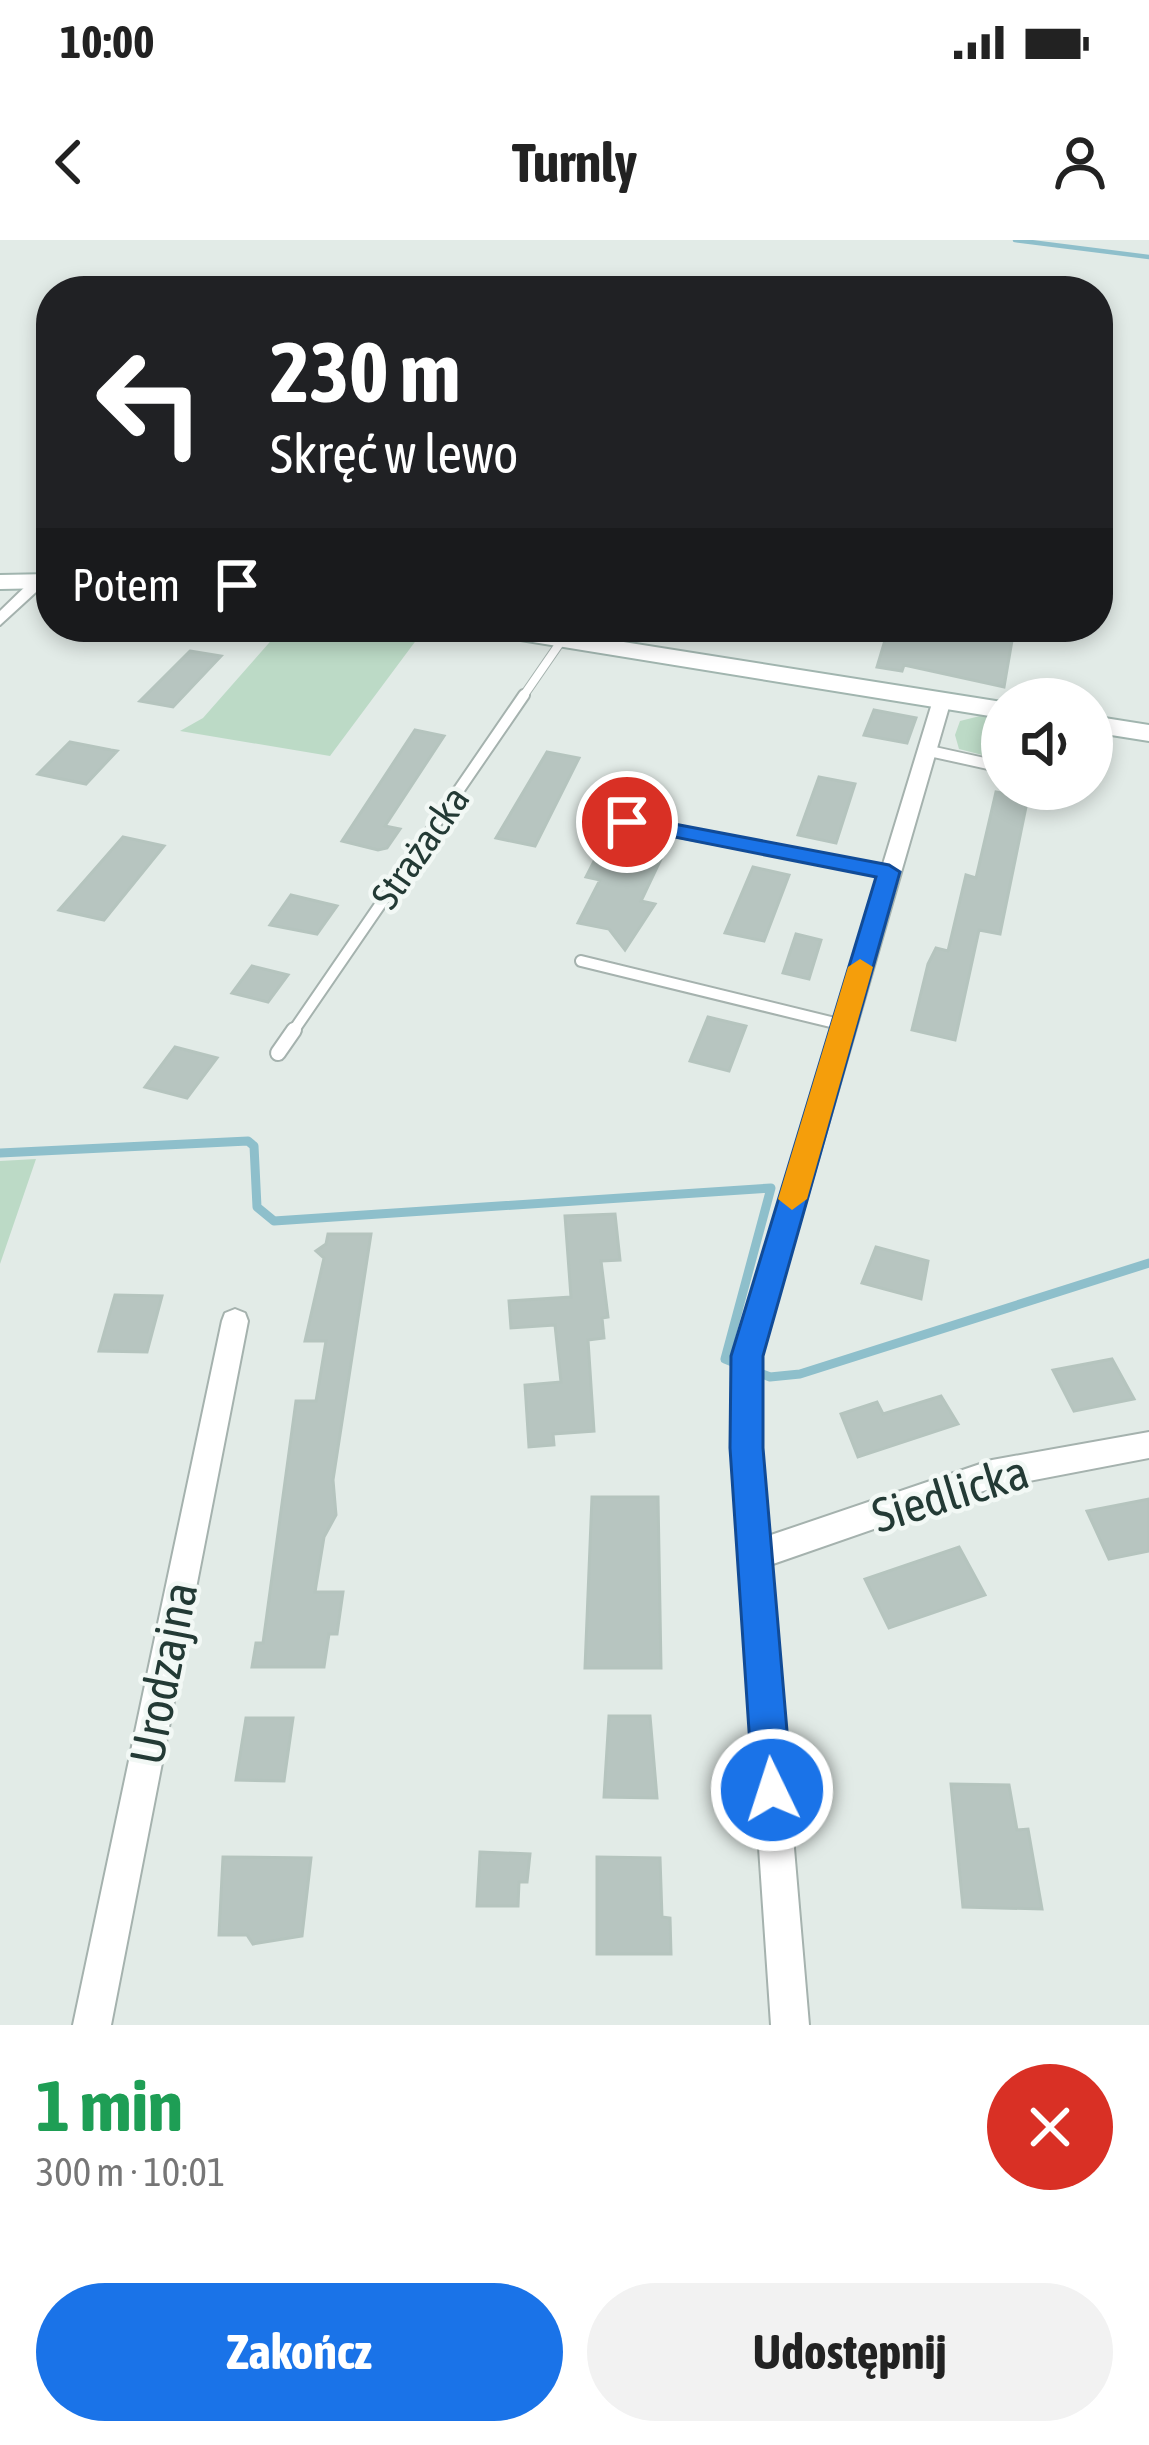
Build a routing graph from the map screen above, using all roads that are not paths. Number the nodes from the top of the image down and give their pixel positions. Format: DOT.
graph roads {
  1 [pos="36,581"];
  2 [pos="0,582"];
  3 [pos="36,589"];
  4 [pos="0,620"];
  5 [pos="561,642"];
  6 [pos="575,642"];
  7 [pos="941,700"];
  8 [pos="981,707"];
  9 [pos="1113,727"];
  10 [pos="1149,733"];
  11 [pos="925,750"];
  12 [pos="981,762"];
  13 [pos="627,822"];
  14 [pos="889,872"];
  15 [pos="581,961"];
  16 [pos="843,1025"];
  17 [pos="278,1054"];
  18 [pos="235,1322"];
  19 [pos="1149,1445"];
  20 [pos="754,1556"];
  21 [pos="92,2025"];
  22 [pos="790,2025"];
  1 -- 2 [label="street"];
  3 -- 4 [label="street"];
  5 -- 17 [label="lane, Strażacka"];
  6 -- 7 [label="street"];
  7 -- 8 [label="street"];
  7 -- 11 [label="street"];
  9 -- 10 [label="street"];
  11 -- 12 [label="lane"];
  11 -- 14 [label="street"];
  13 -- 14 [label="lane"];
  14 -- 16 [label="street"];
  15 -- 16 [label="lane"];
  16 -- 20 [label="street"];
  18 -- 21 [label="street, Urodzajna"];
  19 -- 20 [label="street, Siedlicka"];
  20 -- 22 [label="street"];
}
